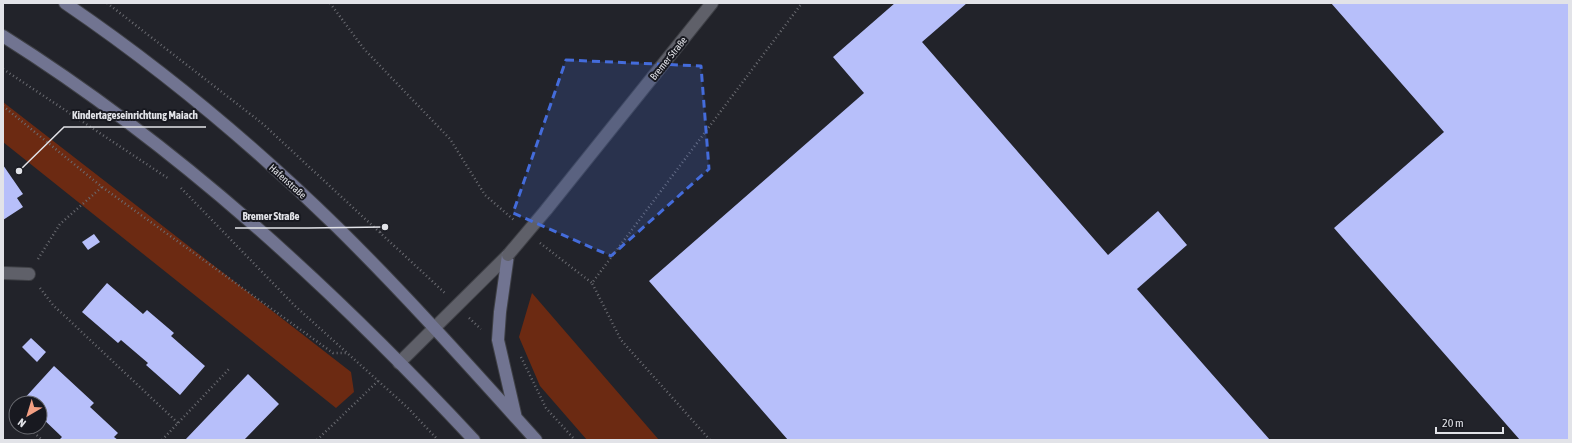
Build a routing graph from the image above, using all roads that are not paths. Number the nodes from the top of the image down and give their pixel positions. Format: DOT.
graph roads {
  1 [pos="65,3"];
  2 [pos="712,3"];
  3 [pos="3,36"];
  4 [pos="508,256"];
  5 [pos="3,273"];
  6 [pos="29,274"];
  7 [pos="435,328"];
  8 [pos="399,363"];
  9 [pos="517,419"];
  10 [pos="474,440"];
  11 [pos="536,440"];
  1 -- 7 [label="main road, Hafenstraße"];
  2 -- 4 [label="street, Bremer Straße, bridge"];
  3 -- 8 [label="main road"];
  4 -- 7 [label="street, Bremer Straße"];
  4 -- 9 [label="main road"];
  5 -- 6 [label="street"];
  7 -- 8 [label="street, Bremer Straße"];
  7 -- 9 [label="main road, Hafenstraße"];
  8 -- 10 [label="main road"];
  9 -- 11 [label="main road, Hafenstraße"];
}
